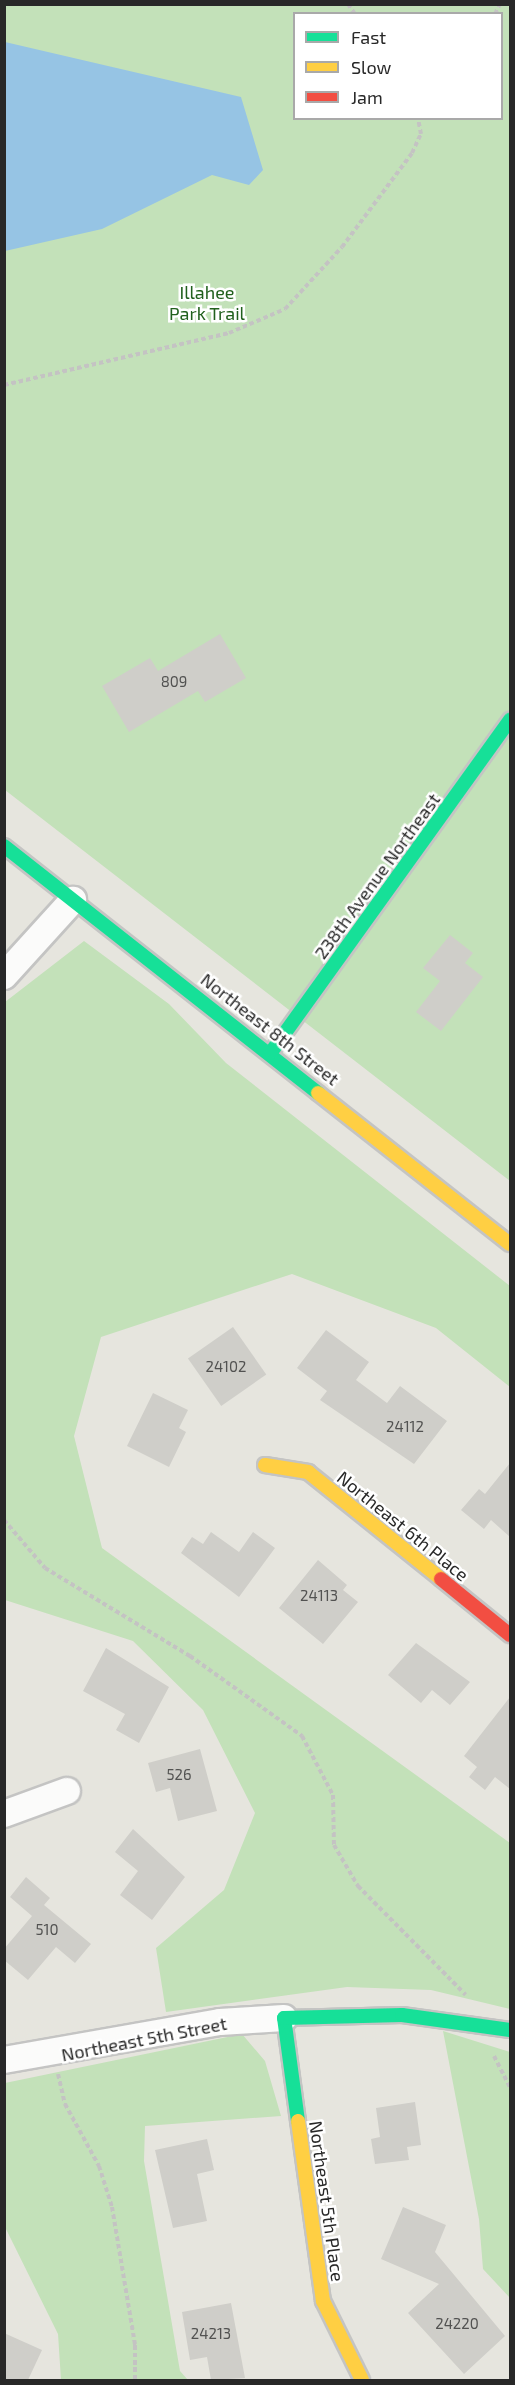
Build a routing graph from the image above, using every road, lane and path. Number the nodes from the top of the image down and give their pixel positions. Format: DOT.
graph roads {
  1 [pos="418,120"];
  2 [pos="4,385"];
  3 [pos="510,720"];
  4 [pos="4,846"];
  5 [pos="73,900"];
  6 [pos="4,976"];
  7 [pos="272,1051"];
  8 [pos="510,1244"];
  9 [pos="265,1465"];
  10 [pos="5,1521"];
  11 [pos="510,1635"];
  12 [pos="67,1791"];
  13 [pos="4,1814"];
  14 [pos="284,2018"];
  15 [pos="484,2024"];
  16 [pos="510,2030"];
  17 [pos="54,2056"];
  18 [pos="4,2060"];
  19 [pos="510,2087"];
  20 [pos="135,2380"];
  21 [pos="362,2380"];
  1 -- 2 [label="path"];
  3 -- 7 [label="street, 238th Avenue Northeast"];
  4 -- 5 [label="street, Northeast 8th Street"];
  5 -- 6 [label="street"];
  5 -- 7 [label="street, Northeast 8th Street"];
  7 -- 8 [label="street, Northeast 8th Street"];
  9 -- 11 [label="street, Northeast 6th Place"];
  10 -- 15 [label="path"];
  12 -- 13 [label="street"];
  14 -- 15 [label="street"];
  14 -- 17 [label="street, Northeast 5th Street"];
  14 -- 21 [label="street, Northeast 5th Place"];
  15 -- 16 [label="street"];
  15 -- 19 [label="path"];
  17 -- 18 [label="street, Northeast 5th Street"];
  17 -- 20 [label="path"];
}
